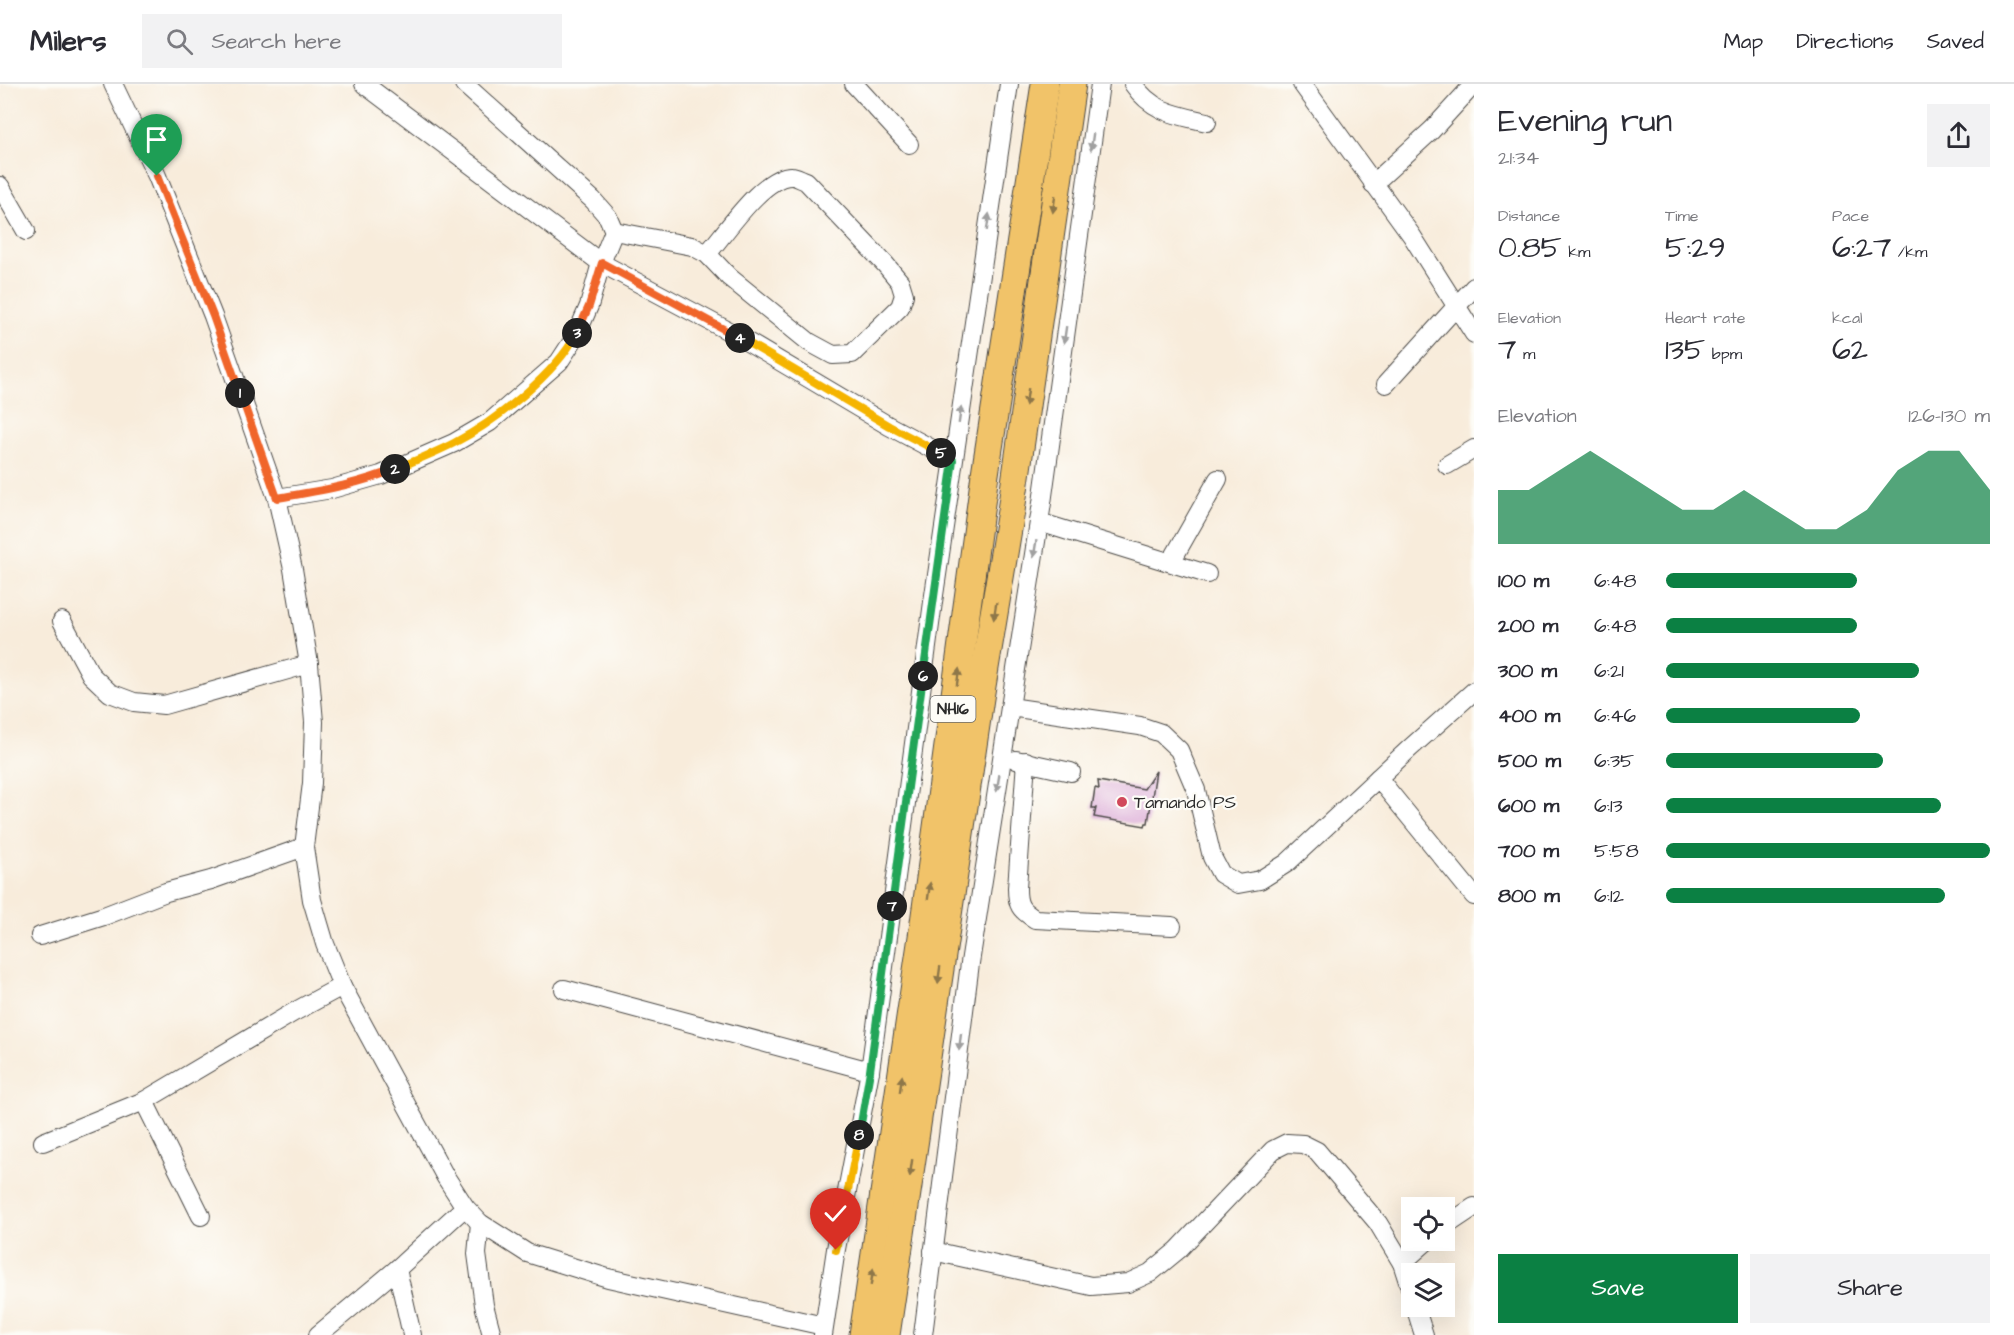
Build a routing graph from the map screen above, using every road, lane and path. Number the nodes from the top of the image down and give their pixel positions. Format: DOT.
graph roads {
  1 [pos="113,84"];
  2 [pos="364,84"];
  3 [pos="464,84"];
  4 [pos="854,84"];
  5 [pos="1009,84"];
  6 [pos="1045,84"];
  7 [pos="1072,84"];
  8 [pos="1100,84"];
  9 [pos="1133,84"];
  10 [pos="1302,84"];
  11 [pos="1474,84"];
  12 [pos="1207,122"];
  13 [pos="909,144"];
  14 [pos="1373,184"];
  15 [pos="0,186"];
  16 [pos="26,231"];
  17 [pos="614,231"];
  18 [pos="707,254"];
  19 [pos="602,263"];
  20 [pos="1474,287"];
  21 [pos="1457,306"];
  22 [pos="1474,334"];
  23 [pos="1386,384"];
  24 [pos="1474,449"];
  25 [pos="953,460"];
  26 [pos="1447,465"];
  27 [pos="1218,480"];
  28 [pos="277,498"];
  29 [pos="1039,522"];
  30 [pos="1171,562"];
  31 [pos="1207,574"];
  32 [pos="62,621"];
  33 [pos="309,664"];
  34 [pos="1474,691"];
  35 [pos="1010,707"];
  36 [pos="1002,758"];
  37 [pos="1026,761"];
  38 [pos="1071,772"];
  39 [pos="1378,778"];
  40 [pos="304,847"];
  41 [pos="1474,896"];
  42 [pos="1172,926"];
  43 [pos="40,936"];
  44 [pos="342,986"];
  45 [pos="564,989"];
  46 [pos="870,1071"];
  47 [pos="144,1101"];
  48 [pos="43,1142"];
  49 [pos="465,1207"];
  50 [pos="1474,1207"];
  51 [pos="201,1216"];
  52 [pos="1455,1220"];
  53 [pos="480,1223"];
  54 [pos="933,1251"];
  55 [pos="1416,1251"];
  56 [pos="1402,1263"];
  57 [pos="397,1269"];
  58 [pos="1418,1317"];
  59 [pos="823,1331"];
  60 [pos="410,1334"];
  61 [pos="318,1335"];
  62 [pos="492,1335"];
  63 [pos="863,1335"];
  64 [pos="886,1335"];
  65 [pos="923,1335"];
  66 [pos="1424,1335"];
  1 -- 28 [label="street"];
  2 -- 19 [label="street"];
  3 -- 17 [label="street"];
  4 -- 13 [label="street"];
  25 -- 5 [label="street, one-way"];
  63 -- 6 [label="highway, NH16, one-way"];
  7 -- 64 [label="highway, NH16, one-way"];
  8 -- 29 [label="street, one-way"];
  9 -- 12 [label="street"];
  10 -- 14 [label="street"];
  11 -- 14 [label="street"];
  14 -- 21 [label="street"];
  15 -- 16 [label="street"];
  17 -- 18 [label="street"];
  17 -- 19 [label="street"];
  18 -- 18 [label="street"];
  19 -- 25 [label="street"];
  19 -- 28 [label="street"];
  20 -- 21 [label="street"];
  21 -- 22 [label="street"];
  21 -- 23 [label="street"];
  24 -- 26 [label="street"];
  25 -- 46 [label="street"];
  27 -- 30 [label="street"];
  28 -- 33 [label="street"];
  29 -- 30 [label="street"];
  29 -- 35 [label="street, one-way"];
  30 -- 31 [label="street"];
  32 -- 33 [label="street"];
  33 -- 40 [label="street"];
  34 -- 39 [label="street"];
  35 -- 36 [label="street"];
  35 -- 39 [label="street"];
  36 -- 37 [label="street"];
  36 -- 54 [label="street, one-way"];
  37 -- 38 [label="street"];
  37 -- 42 [label="street"];
  39 -- 41 [label="street"];
  40 -- 43 [label="street"];
  40 -- 44 [label="street"];
  44 -- 47 [label="street"];
  44 -- 49 [label="street"];
  45 -- 46 [label="street"];
  46 -- 59 [label="street"];
  47 -- 48 [label="street"];
  47 -- 51 [label="street"];
  49 -- 53 [label="street"];
  49 -- 57 [label="street"];
  50 -- 52 [label="street"];
  53 -- 59 [label="street"];
  53 -- 62 [label="street"];
  54 -- 56 [label="street"];
  54 -- 65 [label="street"];
  55 -- 56 [label="street"];
  57 -- 60 [label="street"];
  57 -- 61 [label="street"];
  58 -- 66 [label="street"];
}
